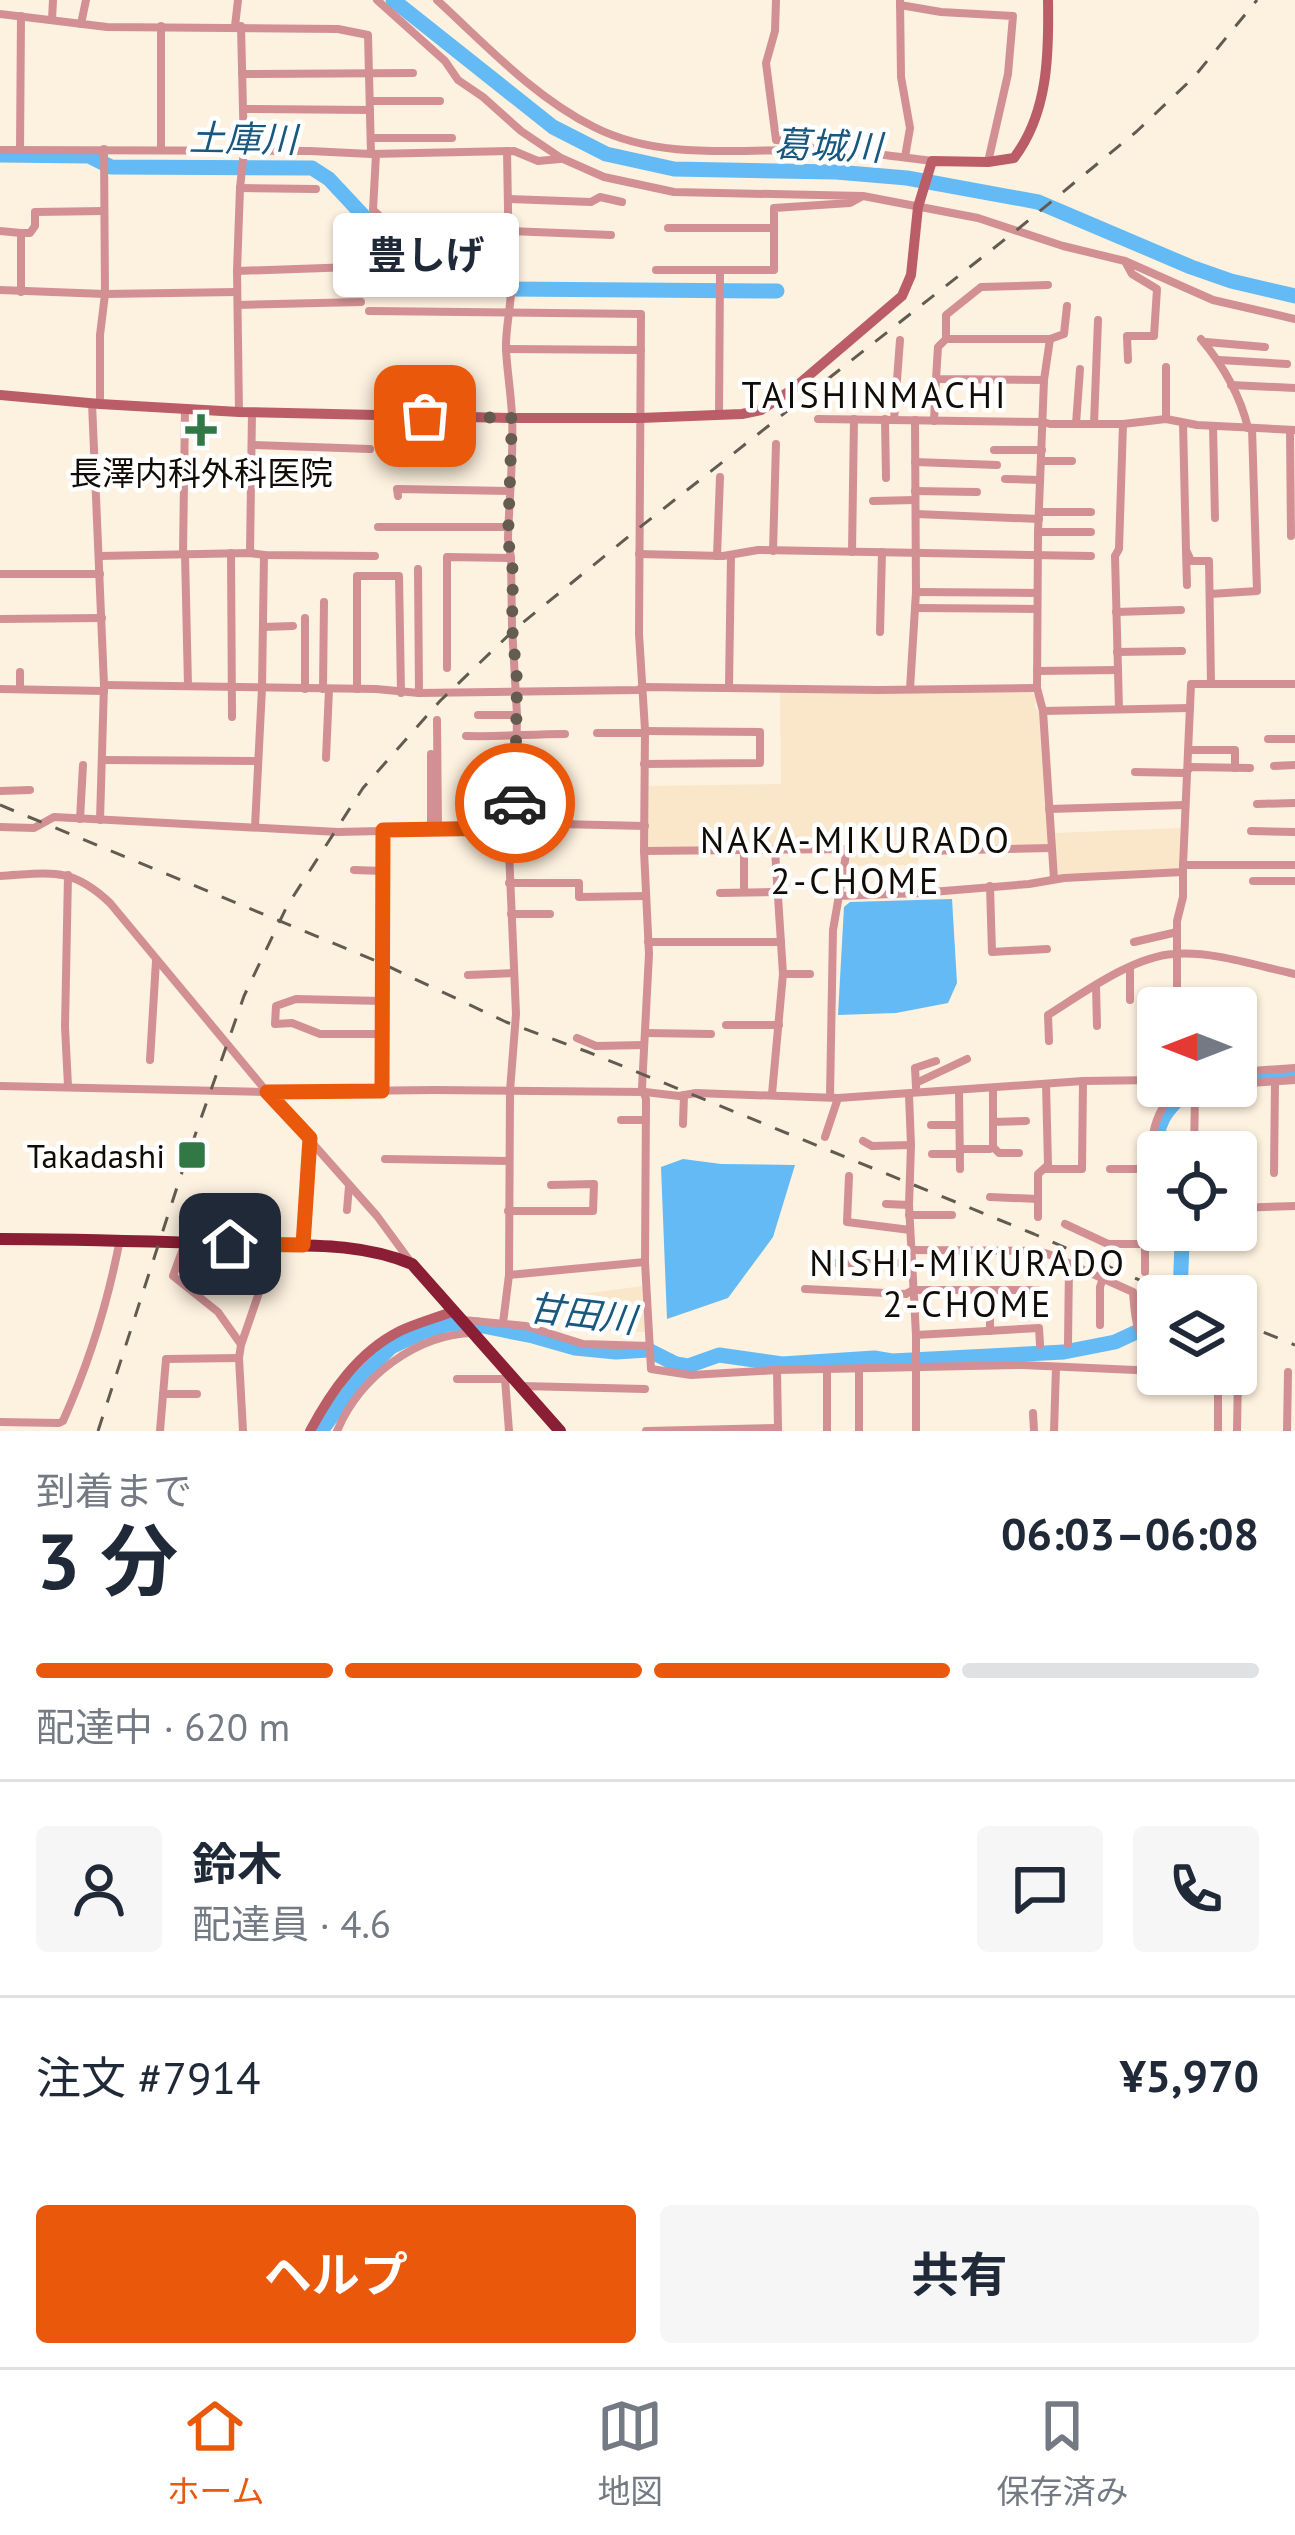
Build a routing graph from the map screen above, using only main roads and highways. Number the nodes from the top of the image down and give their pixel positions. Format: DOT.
graph roads {
  1 [pos="1048,0"];
  2 [pos="0,395"];
  3 [pos="0,1239"];
  4 [pos="466,1324"];
  5 [pos="310,1431"];
  6 [pos="560,1431"];
  1 -- 2 [label="main road"];
  3 -- 4 [label="highway"];
  4 -- 5 [label="main road"];
  4 -- 6 [label="highway"];
}
